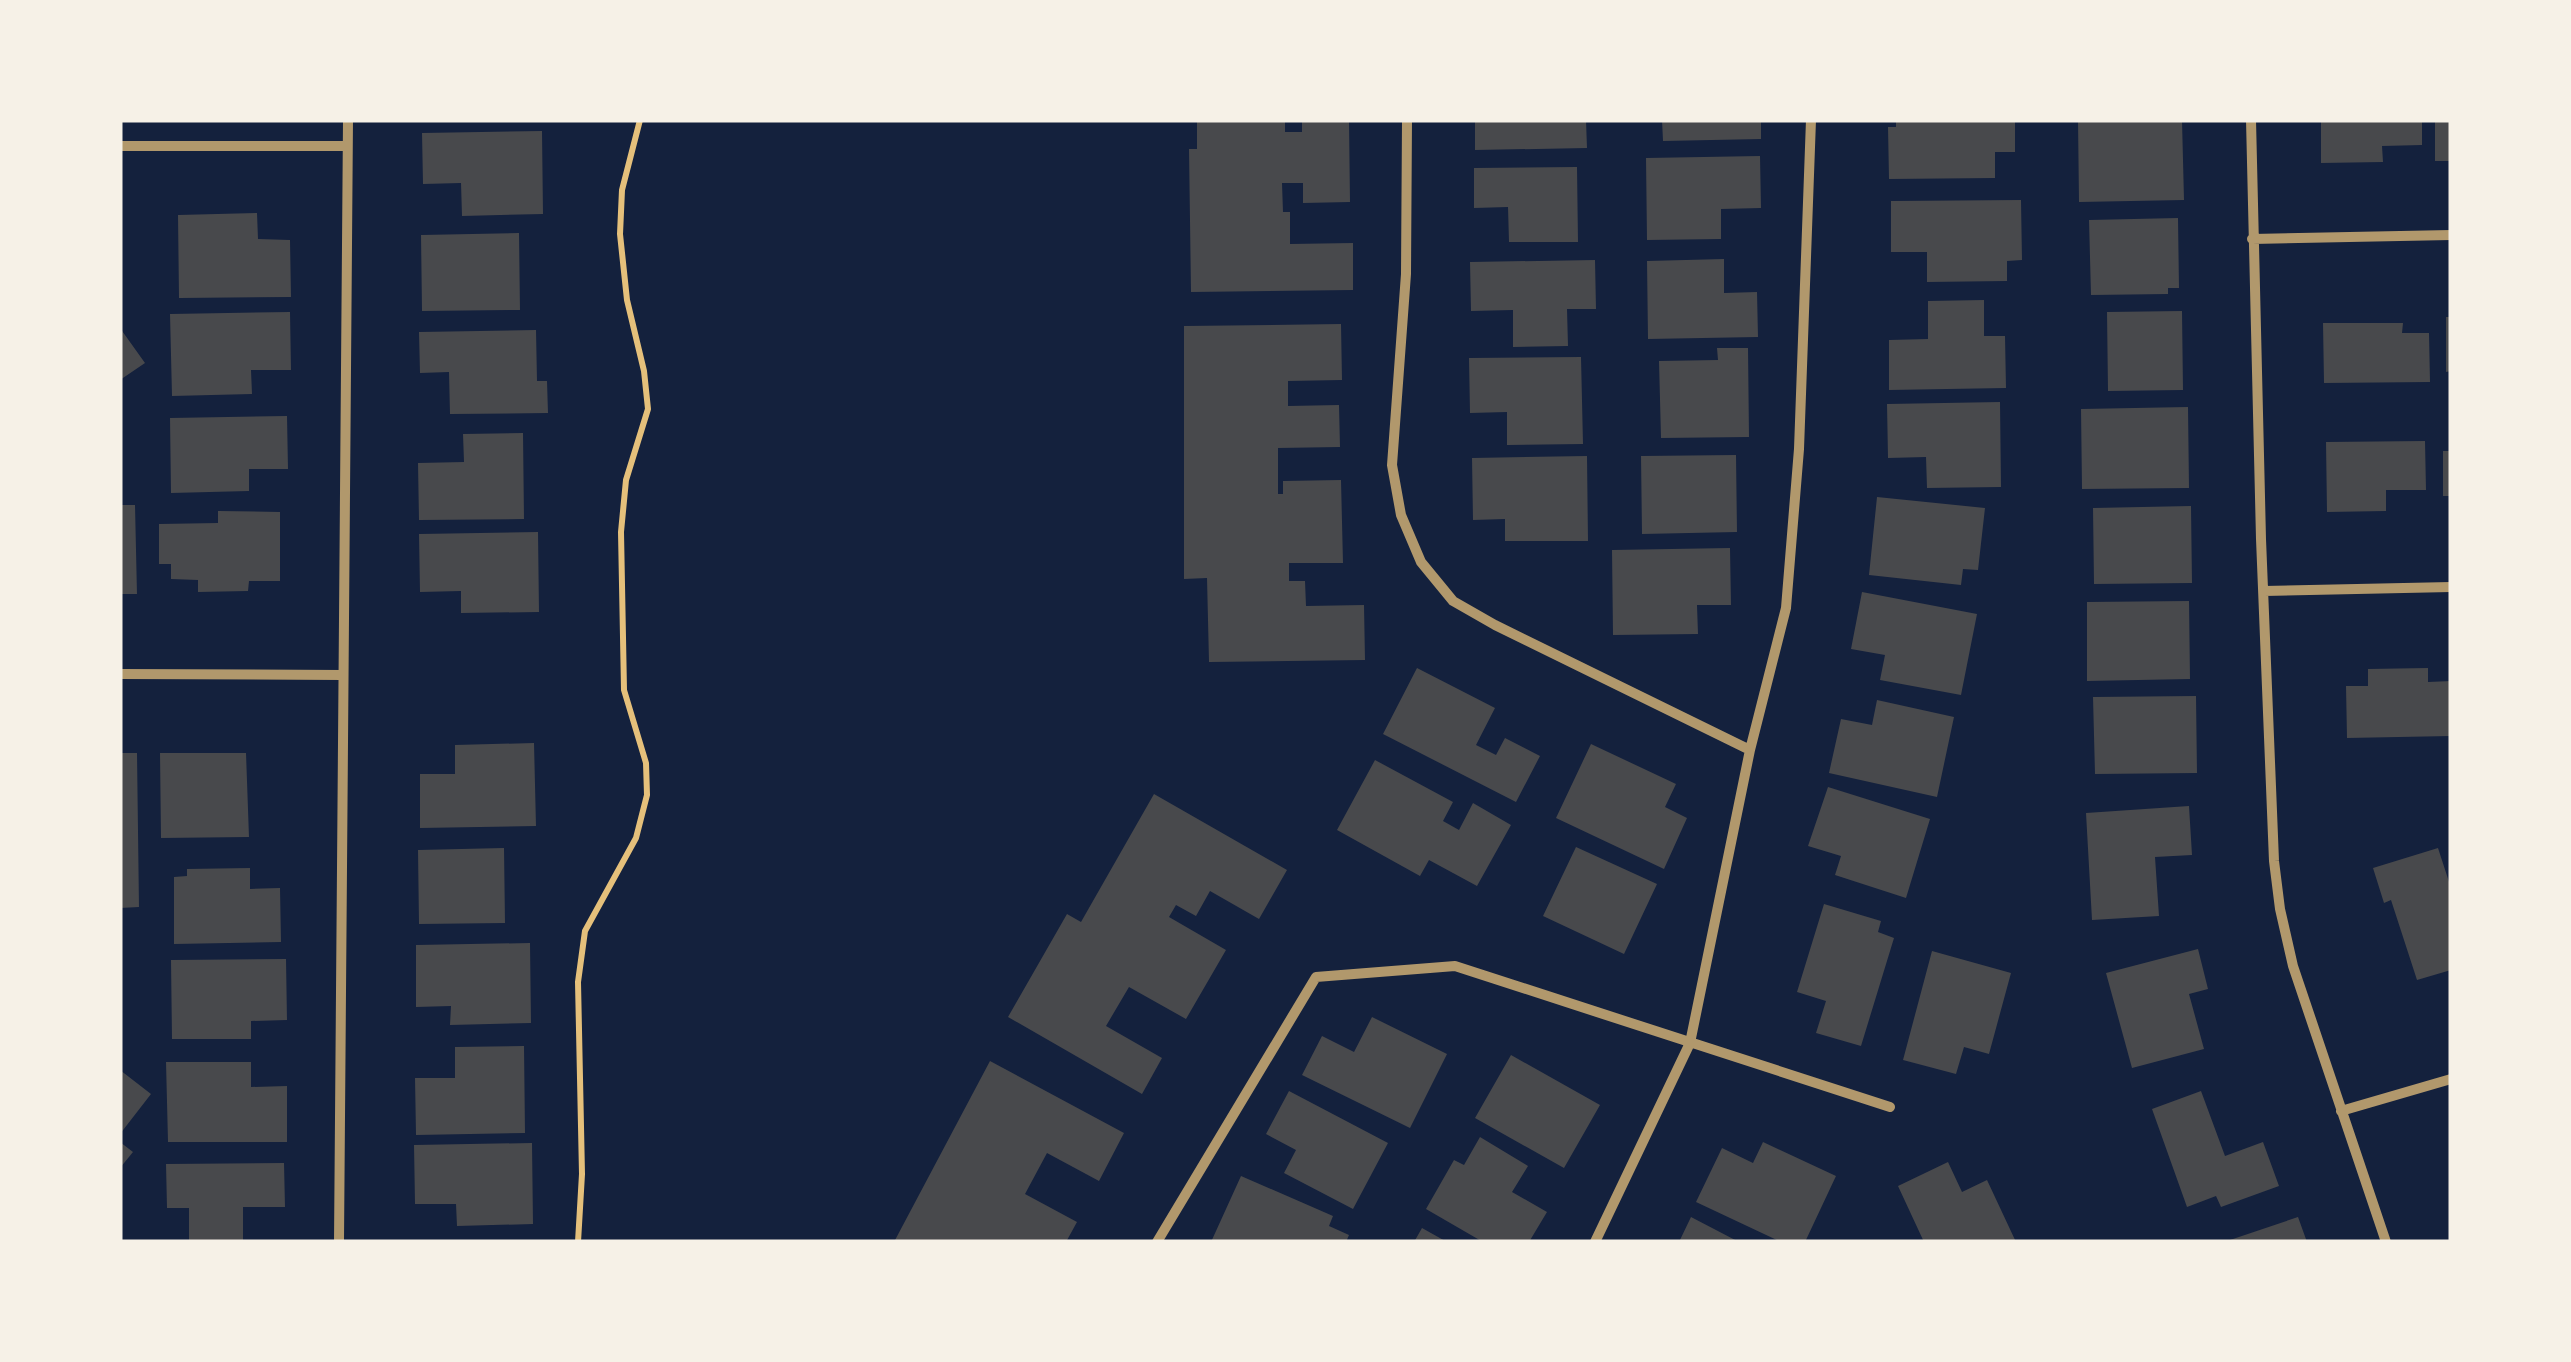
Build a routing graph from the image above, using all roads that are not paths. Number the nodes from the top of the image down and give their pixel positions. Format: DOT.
graph roads {
  1 [pos="348,120"];
  2 [pos="1407,120"];
  3 [pos="1811,120"];
  4 [pos="2250,120"];
  5 [pos="120,146"];
  6 [pos="347,146"];
  7 [pos="2451,235"];
  8 [pos="2252,239"];
  9 [pos="2451,587"];
  10 [pos="2264,591"];
  11 [pos="120,674"];
  12 [pos="342,674"];
  13 [pos="1750,750"];
  14 [pos="1690,1043"];
  15 [pos="2451,1079"];
  16 [pos="1890,1107"];
  17 [pos="2342,1112"];
  18 [pos="339,1242"];
  19 [pos="1157,1242"];
  20 [pos="1595,1242"];
  21 [pos="2386,1242"];
  1 -- 6 [label="street"];
  2 -- 13 [label="street"];
  3 -- 13 [label="street"];
  4 -- 8 [label="street"];
  5 -- 6 [label="street"];
  6 -- 12 [label="street"];
  7 -- 8 [label="street"];
  8 -- 10 [label="street"];
  9 -- 10 [label="street"];
  10 -- 17 [label="street"];
  11 -- 12 [label="street"];
  12 -- 18 [label="street"];
  13 -- 14 [label="street"];
  14 -- 16 [label="street"];
  14 -- 19 [label="street"];
  14 -- 20 [label="street"];
  15 -- 17 [label="street"];
  17 -- 21 [label="street"];
}
